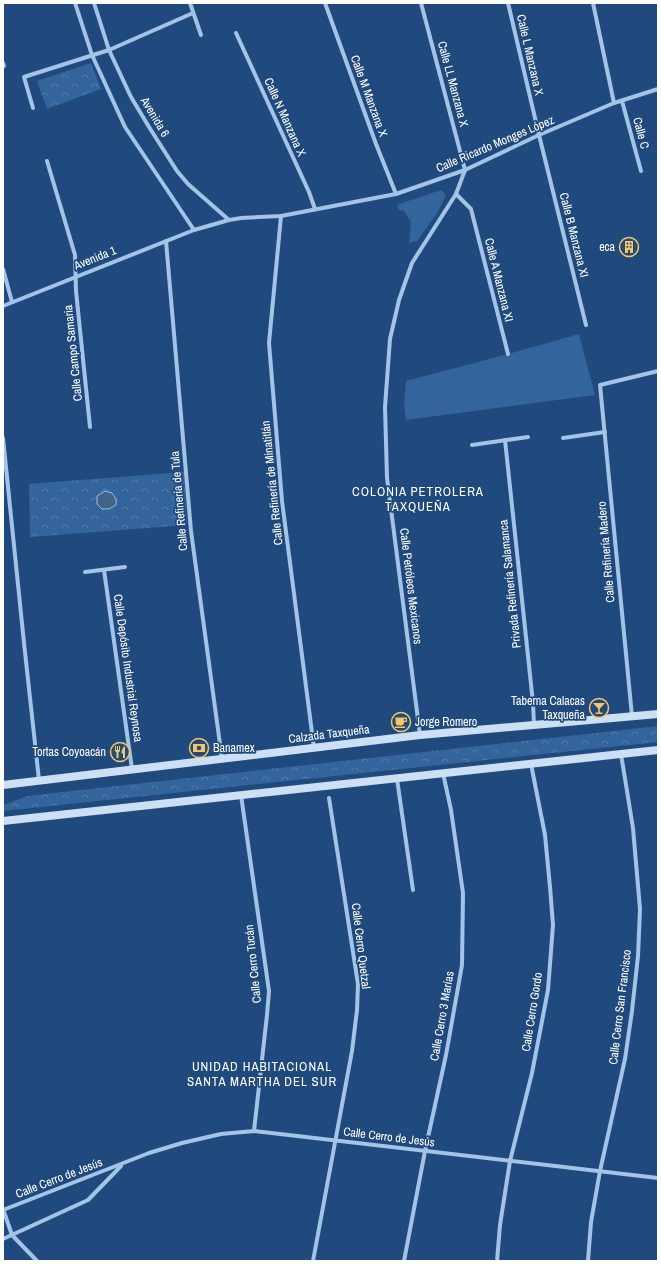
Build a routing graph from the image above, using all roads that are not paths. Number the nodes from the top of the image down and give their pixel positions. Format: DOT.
graph roads {
  1 [pos="75,3"];
  2 [pos="94,3"];
  3 [pos="190,3"];
  4 [pos="325,3"];
  5 [pos="421,3"];
  6 [pos="508,3"];
  7 [pos="593,3"];
  8 [pos="193,13"];
  9 [pos="236,33"];
  10 [pos="201,35"];
  11 [pos="109,50"];
  12 [pos="92,55"];
  13 [pos="658,89"];
  14 [pos="622,101"];
  15 [pos="614,103"];
  16 [pos="33,108"];
  17 [pos="539,135"];
  18 [pos="543,151"];
  19 [pos="47,161"];
  20 [pos="465,170"];
  21 [pos="641,171"];
  22 [pos="396,194"];
  23 [pos="456,194"];
  24 [pos="315,209"];
  25 [pos="281,216"];
  26 [pos="229,220"];
  27 [pos="194,230"];
  28 [pos="166,240"];
  29 [pos="3,269"];
  30 [pos="76,277"];
  31 [pos="12,302"];
  32 [pos="3,306"];
  33 [pos="586,324"];
  34 [pos="508,354"];
  35 [pos="658,371"];
  36 [pos="90,427"];
  37 [pos="605,432"];
  38 [pos="528,437"];
  39 [pos="3,438"];
  40 [pos="563,438"];
  41 [pos="505,440"];
  42 [pos="472,445"];
  43 [pos="125,567"];
  44 [pos="104,570"];
  45 [pos="85,572"];
  46 [pos="658,714"];
  47 [pos="632,716"];
  48 [pos="534,725"];
  49 [pos="420,735"];
  50 [pos="314,748"];
  51 [pos="658,750"];
  52 [pos="621,754"];
  53 [pos="222,759"];
  54 [pos="531,764"];
  55 [pos="132,770"];
  56 [pos="444,773"];
  57 [pos="397,778"];
  58 [pos="39,780"];
  59 [pos="3,785"];
  60 [pos="241,795"];
  61 [pos="330,798"];
  62 [pos="3,821"];
  63 [pos="413,890"];
  64 [pos="254,1131"];
  65 [pos="335,1141"];
  66 [pos="425,1151"];
  67 [pos="510,1161"];
  68 [pos="122,1164"];
  69 [pos="600,1171"];
  70 [pos="658,1178"];
  71 [pos="3,1209"];
  72 [pos="12,1235"];
  73 [pos="3,1238"];
  74 [pos="37,1261"];
  75 [pos="313,1261"];
  76 [pos="404,1261"];
  77 [pos="497,1261"];
  78 [pos="588,1261"];
  1 -- 12 [label="street"];
  2 -- 11 [label="street, Avenida 6"];
  3 -- 8 [label="street"];
  4 -- 22 [label="street, Calle M Manzana X"];
  5 -- 20 [label="street, Calle LL Manzana X"];
  6 -- 17 [label="street, Calle L Manzana X"];
  7 -- 15 [label="street"];
  8 -- 10 [label="street"];
  8 -- 11 [label="street"];
  9 -- 24 [label="street, Calle N Manzana X"];
  11 -- 12 [label="street"];
  11 -- 26 [label="street, Avenida 6"];
  12 -- 16 [label="street"];
  12 -- 27 [label="street"];
  13 -- 14 [label="street, Calle Ricardo Monges López"];
  14 -- 15 [label="street, Calle Ricardo Monges López"];
  14 -- 21 [label="street, Calle C"];
  15 -- 17 [label="street, Calle Ricardo Monges López"];
  17 -- 18 [label="street, Calle L Manzana X"];
  17 -- 20 [label="street, Calle Ricardo Monges López"];
  18 -- 33 [label="street, Calle B Manzana XI"];
  19 -- 30 [label="street, Calle Campo Samaria"];
  20 -- 22 [label="street, Calle Ricardo Monges López"];
  20 -- 23 [label="street, Calle Petróleos Mexicanos"];
  22 -- 24 [label="street, Calle Ricardo Monges López"];
  23 -- 34 [label="street, Calle A Manzana XI"];
  23 -- 49 [label="street, Calle Petróleos Mexicanos"];
  24 -- 25 [label="street, Calle Ricardo Monges López"];
  25 -- 26 [label="street, Calle Ricardo Monges López"];
  25 -- 50 [label="street, Calle Refinería de Minatitlán"];
  26 -- 27 [label="street, Calle Ricardo Monges López"];
  27 -- 28 [label="street, Avenida 1"];
  28 -- 30 [label="street, Avenida 1"];
  28 -- 53 [label="street, Calle Refinería de Tula"];
  29 -- 31 [label="street"];
  30 -- 31 [label="street, Avenida 1"];
  30 -- 36 [label="street, Calle Campo Samaria"];
  31 -- 32 [label="street, Avenida 1"];
  35 -- 37 [label="street, Calle Refinería Madero"];
  37 -- 40 [label="street"];
  37 -- 47 [label="street, Calle Refinería Madero"];
  38 -- 41 [label="street"];
  39 -- 58 [label="street"];
  41 -- 42 [label="street"];
  41 -- 48 [label="street, Privada Refinería Salamanca"];
  43 -- 44 [label="street"];
  44 -- 45 [label="street"];
  44 -- 55 [label="street, Calle Depósito Industrial Reynosa"];
  46 -- 47 [label="main road, Calzada Taxqueña"];
  47 -- 48 [label="main road, Calzada Taxqueña"];
  48 -- 49 [label="main road, Calzada Taxqueña"];
  49 -- 50 [label="main road, Calzada Taxqueña"];
  50 -- 53 [label="main road, Calzada Taxqueña"];
  51 -- 52 [label="main road"];
  52 -- 54 [label="main road"];
  52 -- 69 [label="street, Calle Cerro San Francisco"];
  53 -- 55 [label="main road, Calzada Taxqueña"];
  54 -- 56 [label="main road"];
  54 -- 67 [label="street, Calle Cerro Gordo"];
  55 -- 58 [label="main road, Calzada Taxqueña"];
  56 -- 57 [label="main road"];
  56 -- 66 [label="street, Calle Cerro 3 Marías"];
  57 -- 60 [label="main road"];
  57 -- 63 [label="street"];
  58 -- 59 [label="main road, Calzada Taxqueña"];
  60 -- 62 [label="main road"];
  60 -- 64 [label="street, Calle Cerro Tucán"];
  61 -- 65 [label="street, Calle Cerro Quetzal"];
  64 -- 65 [label="street, Calle Cerro de Jesús"];
  64 -- 68 [label="street, Calle Cerro de Jesús"];
  65 -- 66 [label="street, Calle Cerro de Jesús"];
  65 -- 75 [label="street, Calle Cerro Quetzal"];
  66 -- 67 [label="street, Calle Cerro de Jesús"];
  66 -- 76 [label="street, Calle Cerro 3 Marías"];
  67 -- 69 [label="street, Calle Cerro de Jesús"];
  67 -- 77 [label="street, Calle Cerro Gordo"];
  68 -- 71 [label="street, Calle Cerro de Jesús"];
  68 -- 72 [label="street, Calle Cerro de Jesús"];
  69 -- 70 [label="street, Calle Cerro de Jesús"];
  69 -- 78 [label="street, Calle Cerro San Francisco"];
  71 -- 72 [label="street"];
  72 -- 73 [label="street, Calle Cerro de Jesús"];
  72 -- 74 [label="street"];
}
